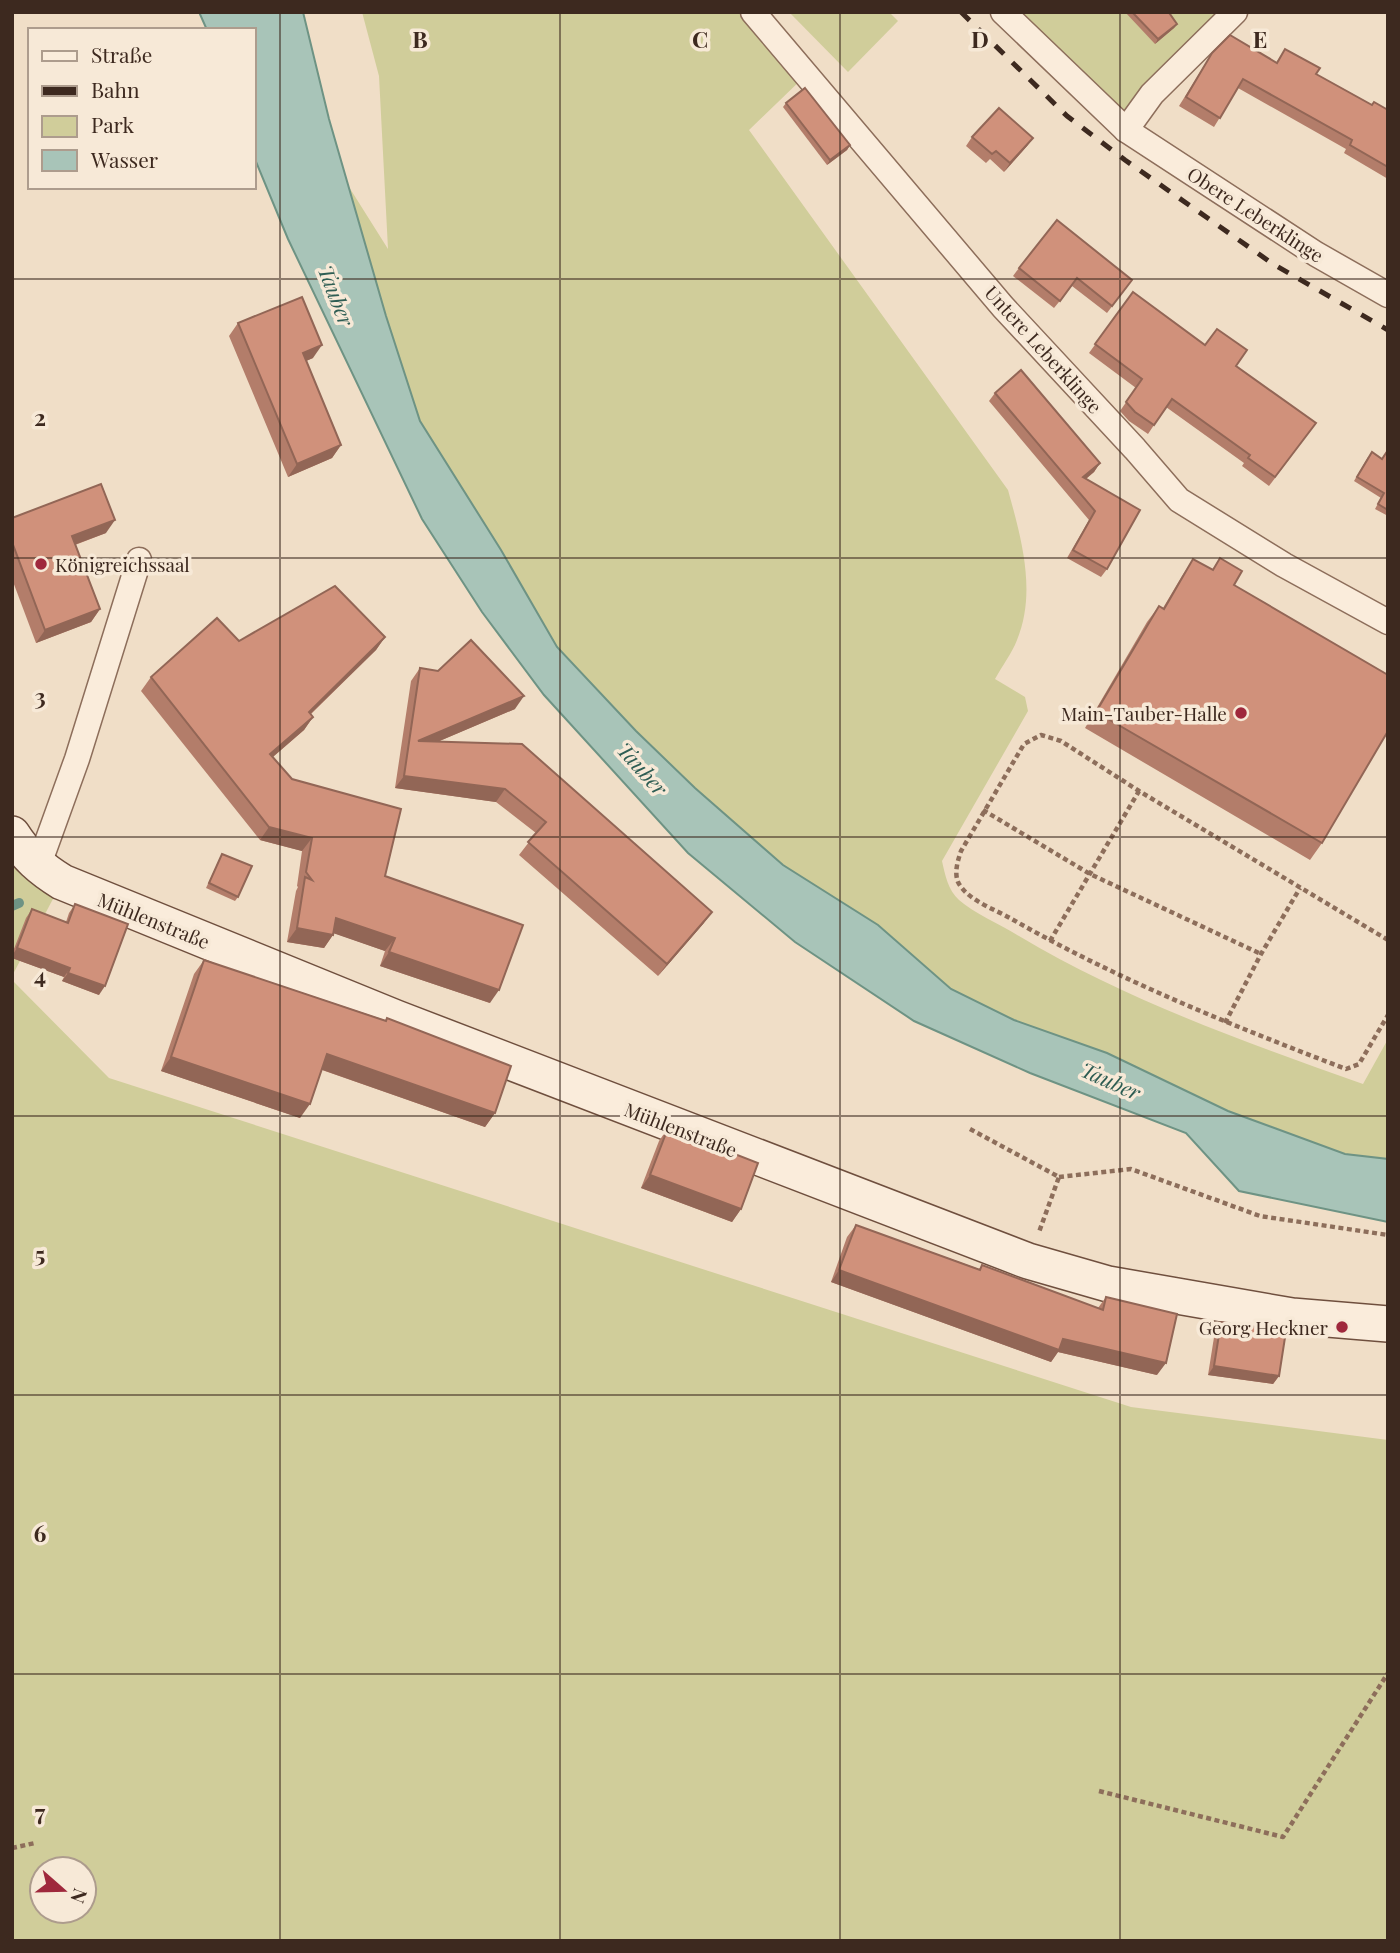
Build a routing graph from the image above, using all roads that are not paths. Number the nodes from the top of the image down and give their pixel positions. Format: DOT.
graph roads {
  1 [pos="753,12"];
  2 [pos="1003,12"];
  3 [pos="1235,12"];
  4 [pos="1126,130"];
  5 [pos="1388,296"];
  6 [pos="139,560"];
  7 [pos="1388,622"];
  8 [pos="12,834"];
  9 [pos="38,867"];
  10 [pos="1388,1324"];
  1 -- 7 [label="street, Untere Leberklinge"];
  2 -- 4 [label="street, Obere Leberklinge"];
  3 -- 4 [label="street"];
  4 -- 5 [label="street, Obere Leberklinge"];
  6 -- 9 [label="street"];
  8 -- 9 [label="main road, Mühlenstraße"];
  9 -- 10 [label="main road, Mühlenstraße"];
}
